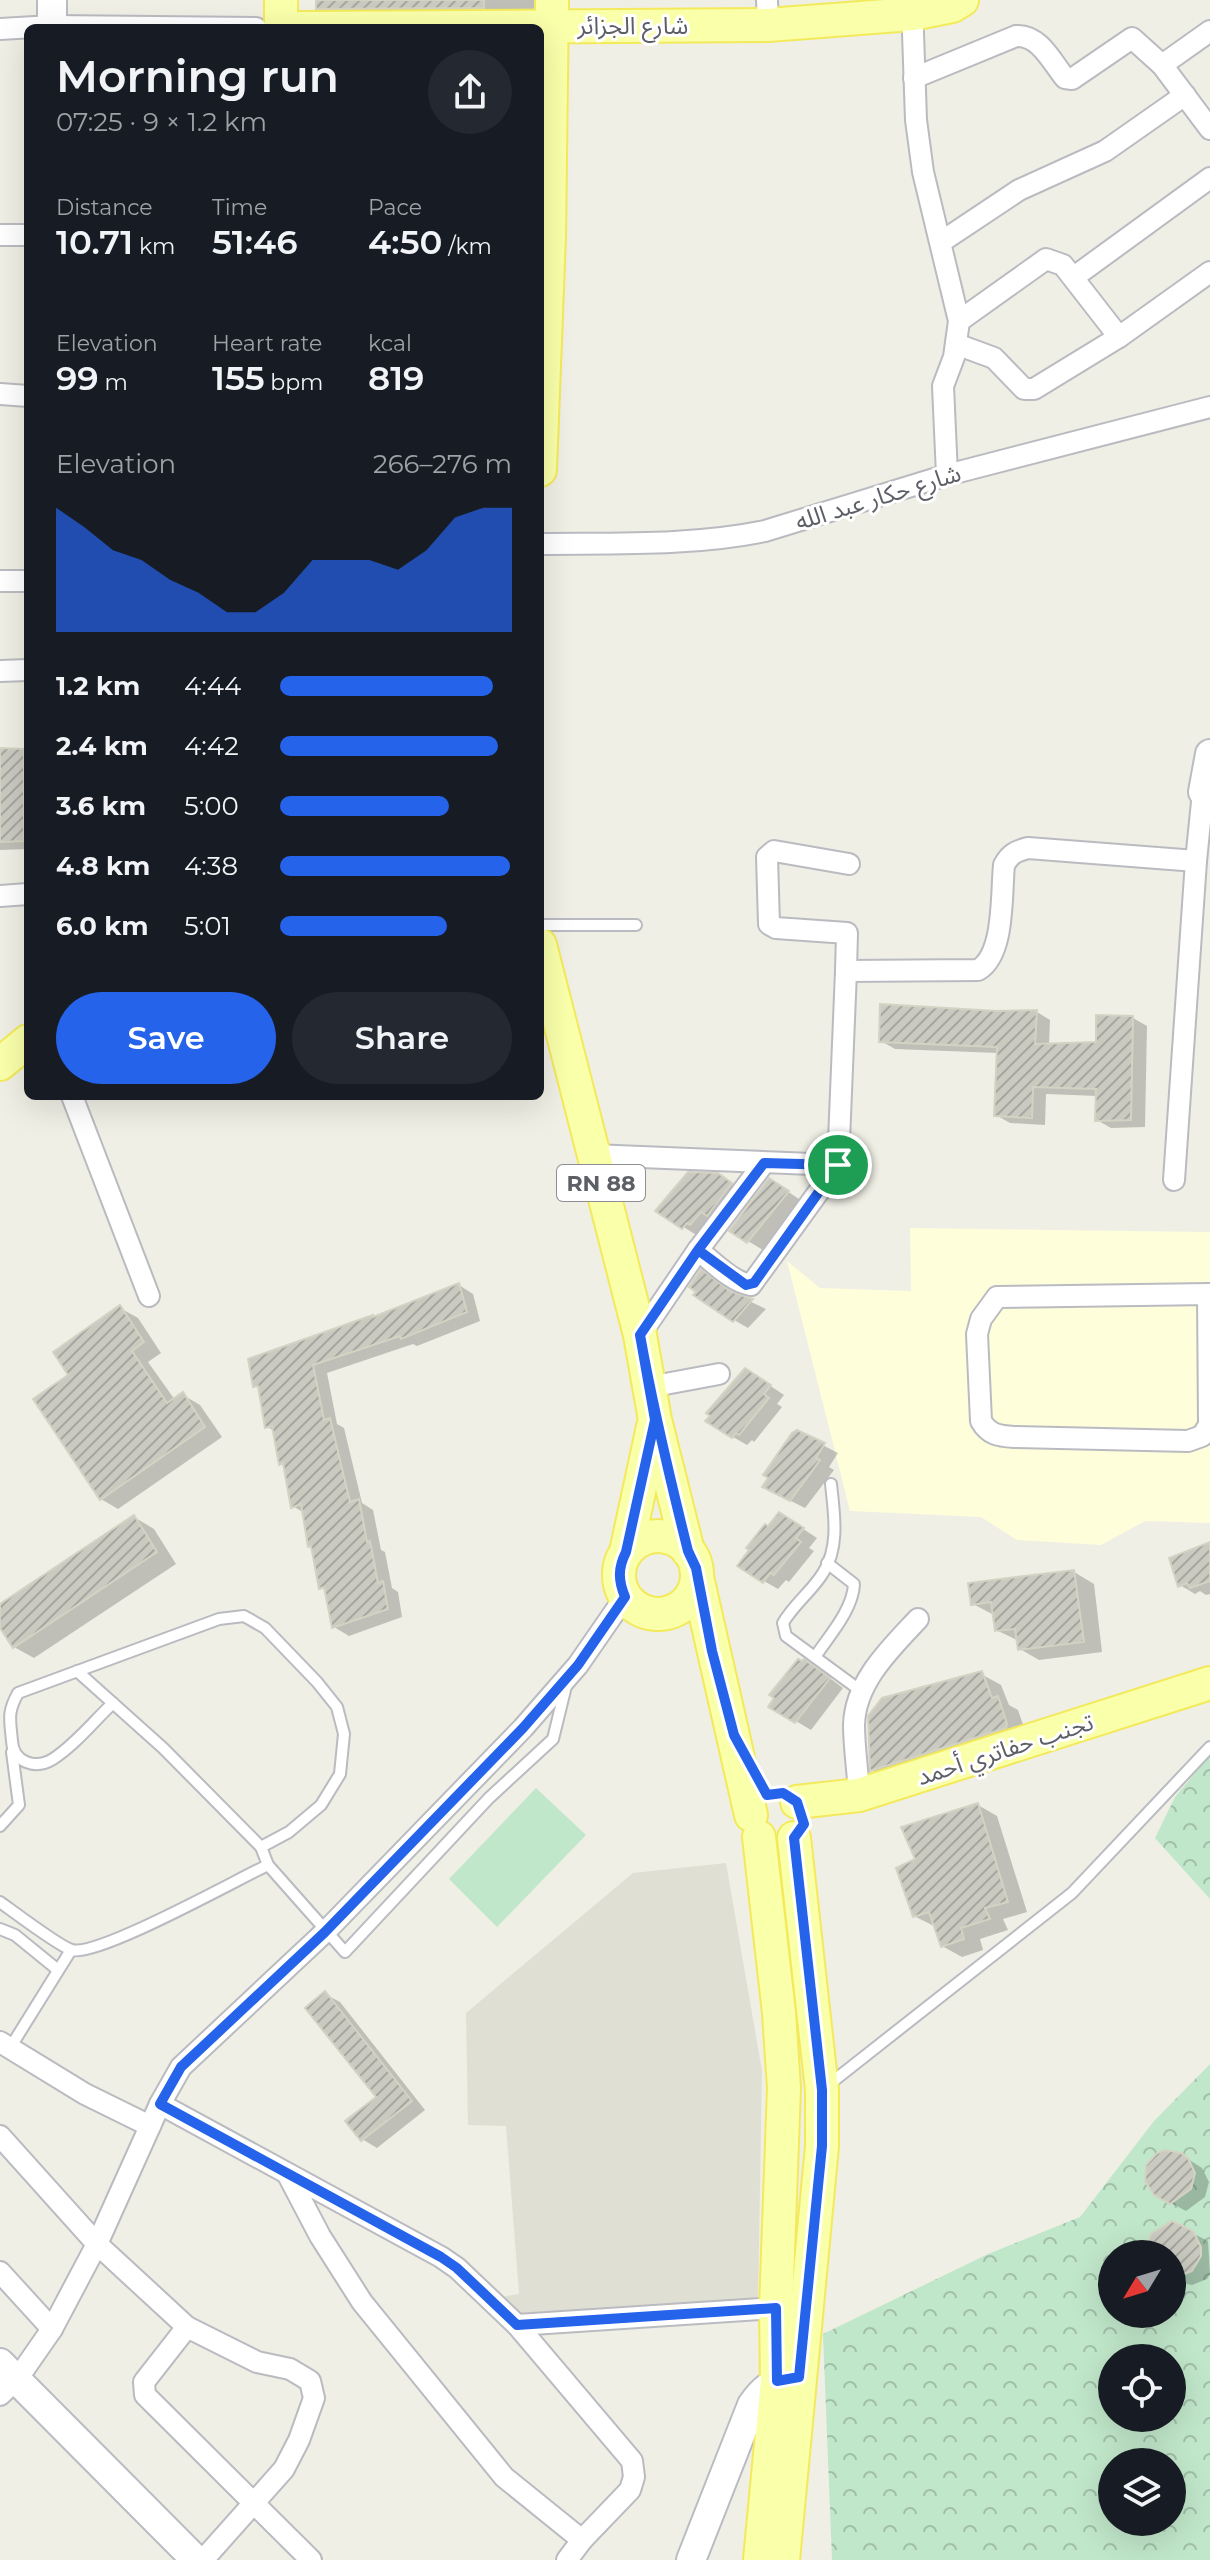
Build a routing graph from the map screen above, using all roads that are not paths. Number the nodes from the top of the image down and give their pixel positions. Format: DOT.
graph roads {
  1 [pos="281,0"];
  2 [pos="962,0"];
  3 [pos="912,7"];
  4 [pos="767,12"];
  5 [pos="551,13"];
  6 [pos="52,18"];
  7 [pos="174,24"];
  8 [pos="281,24"];
  9 [pos="368,24"];
  10 [pos="0,29"];
  11 [pos="1210,31"];
  12 [pos="1162,65"];
  13 [pos="914,78"];
  14 [pos="1185,95"];
  15 [pos="1210,129"];
  16 [pos="1210,178"];
  17 [pos="0,235"];
  18 [pos="24,235"];
  19 [pos="544,236"];
  20 [pos="941,242"];
  21 [pos="1210,272"];
  22 [pos="1074,277"];
  23 [pos="959,321"];
  24 [pos="1119,337"];
  25 [pos="956,344"];
  26 [pos="0,394"];
  27 [pos="24,396"];
  28 [pos="1210,407"];
  29 [pos="947,475"];
  30 [pos="544,544"];
  31 [pos="0,581"];
  32 [pos="24,581"];
  33 [pos="24,670"];
  34 [pos="0,671"];
  35 [pos="1210,754"];
  36 [pos="1206,792"];
  37 [pos="1196,861"];
  38 [pos="849,864"];
  39 [pos="24,894"];
  40 [pos="0,896"];
  41 [pos="544,925"];
  42 [pos="636,925"];
  43 [pos="544,962"];
  44 [pos="846,971"];
  45 [pos="24,1045"];
  46 [pos="0,1064"];
  47 [pos="74,1100"];
  48 [pos="592,1155"];
  49 [pos="764,1163"];
  50 [pos="838,1165"];
  51 [pos="1174,1180"];
  52 [pos="698,1250"];
  53 [pos="1209,1294"];
  54 [pos="149,1296"];
  55 [pos="640,1335"];
  56 [pos="719,1374"];
  57 [pos="649,1387"];
  58 [pos="655,1420"];
  59 [pos="831,1484"];
  60 [pos="626,1552"];
  61 [pos="827,1563"];
  62 [pos="692,1564"];
  63 [pos="637,1605"];
  64 [pos="918,1619"];
  65 [pos="712,1651"];
  66 [pos="815,1657"];
  67 [pos="77,1671"];
  68 [pos="568,1677"];
  69 [pos="1210,1683"];
  70 [pos="861,1691"];
  71 [pos="1210,1701"];
  72 [pos="113,1703"];
  73 [pos="1210,1747"];
  74 [pos="12,1751"];
  75 [pos="859,1795"];
  76 [pos="779,1818"];
  77 [pos="0,1826"];
  78 [pos="261,1847"];
  79 [pos="268,1865"];
  80 [pos="0,1902"];
  81 [pos="0,1929"];
  82 [pos="325,1932"];
  83 [pos="71,1950"];
  84 [pos="58,1970"];
  85 [pos="5,2045"];
  86 [pos="822,2090"];
  87 [pos="160,2104"];
  88 [pos="150,2126"];
  89 [pos="0,2136"];
  90 [pos="288,2175"];
  91 [pos="97,2244"];
  92 [pos="0,2272"];
  93 [pos="776,2308"];
  94 [pos="517,2325"];
  95 [pos="187,2327"];
  96 [pos="52,2329"];
  97 [pos="6,2379"];
  98 [pos="788,2379"];
  99 [pos="253,2503"];
  100 [pos="582,2540"];
  101 [pos="196,2560"];
  102 [pos="203,2560"];
  103 [pos="311,2560"];
  104 [pos="567,2560"];
  105 [pos="691,2560"];
  106 [pos="760,2560"];
  107 [pos="783,2560"];
  1 -- 8 [label="main road"];
  2 -- 3 [label="main road, شارع الجزائر"];
  3 -- 4 [label="main road, شارع الجزائر"];
  3 -- 13 [label="street"];
  4 -- 5 [label="main road, شارع الجزائر"];
  5 -- 9 [label="main road, شارع الجزائر"];
  5 -- 19 [label="main road"];
  6 -- 7 [label="street"];
  6 -- 10 [label="street"];
  11 -- 12 [label="street"];
  12 -- 13 [label="street"];
  12 -- 14 [label="street"];
  13 -- 20 [label="street"];
  14 -- 15 [label="street"];
  14 -- 20 [label="street"];
  16 -- 22 [label="street"];
  17 -- 18 [label="street"];
  20 -- 23 [label="street"];
  21 -- 24 [label="street"];
  22 -- 23 [label="street"];
  22 -- 24 [label="street"];
  23 -- 25 [label="street"];
  24 -- 25 [label="street"];
  25 -- 29 [label="street"];
  26 -- 27 [label="street"];
  28 -- 29 [label="street, شارع حكار عبد الله"];
  29 -- 30 [label="street, شارع حكار عبد الله"];
  31 -- 32 [label="street"];
  33 -- 34 [label="street"];
  35 -- 36 [label="street"];
  36 -- 37 [label="street"];
  37 -- 44 [label="street"];
  37 -- 51 [label="street"];
  38 -- 44 [label="street"];
  39 -- 40 [label="street"];
  41 -- 42 [label="lane"];
  43 -- 48 [label="main road, RN 88"];
  44 -- 50 [label="street"];
  45 -- 46 [label="main road"];
  47 -- 54 [label="street"];
  48 -- 49 [label="street"];
  48 -- 55 [label="main road, RN 88"];
  49 -- 50 [label="street"];
  49 -- 52 [label="street"];
  50 -- 52 [label="street"];
  52 -- 55 [label="street"];
  53 -- 53 [label="street"];
  55 -- 57 [label="main road, RN 88"];
  56 -- 57 [label="street"];
  57 -- 58 [label="main road, RN 88"];
  58 -- 60 [label="main road, RN 88"];
  58 -- 62 [label="main road, RN 88"];
  59 -- 61 [label="lane"];
  60 -- 62 [label="main road"];
  60 -- 63 [label="main road"];
  61 -- 66 [label="lane"];
  61 -- 66 [label="lane"];
  62 -- 63 [label="main road"];
  62 -- 65 [label="main road, RN 88"];
  63 -- 65 [label="main road"];
  63 -- 68 [label="street"];
  64 -- 70 [label="street"];
  65 -- 76 [label="main road, RN 88"];
  66 -- 70 [label="lane"];
  67 -- 72 [label="lane"];
  67 -- 74 [label="lane"];
  67 -- 78 [label="lane"];
  68 -- 82 [label="street"];
  68 -- 82 [label="lane"];
  69 -- 75 [label="main road, تجنب حفاتري أحمد"];
  70 -- 75 [label="street"];
  71 -- 76 [label="main road, تجنب حفاتري أحمد"];
  72 -- 74 [label="lane"];
  72 -- 78 [label="lane"];
  73 -- 86 [label="lane"];
  74 -- 77 [label="lane"];
  75 -- 76 [label="main road, تجنب حفاتري أحمد"];
  76 -- 86 [label="main road, RN 88"];
  76 -- 93 [label="main road, RN 88"];
  78 -- 79 [label="lane"];
  79 -- 82 [label="lane"];
  79 -- 83 [label="lane"];
  80 -- 83 [label="lane"];
  81 -- 84 [label="lane"];
  82 -- 87 [label="street"];
  83 -- 84 [label="lane"];
  84 -- 85 [label="lane"];
  85 -- 88 [label="street"];
  86 -- 98 [label="main road, RN 88"];
  87 -- 88 [label="street"];
  87 -- 90 [label="street"];
  88 -- 91 [label="street"];
  89 -- 91 [label="street"];
  90 -- 94 [label="street"];
  90 -- 100 [label="street"];
  91 -- 95 [label="street"];
  91 -- 96 [label="street"];
  92 -- 96 [label="street"];
  93 -- 94 [label="street"];
  93 -- 98 [label="main road, RN 88"];
  94 -- 100 [label="street"];
  95 -- 99 [label="street"];
  95 -- 99 [label="street"];
  96 -- 97 [label="street"];
  97 -- 101 [label="street"];
  98 -- 105 [label="street"];
  98 -- 106 [label="main road, RN 88"];
  98 -- 107 [label="main road, RN 88"];
  99 -- 102 [label="street"];
  99 -- 103 [label="street"];
  100 -- 104 [label="street"];
}
